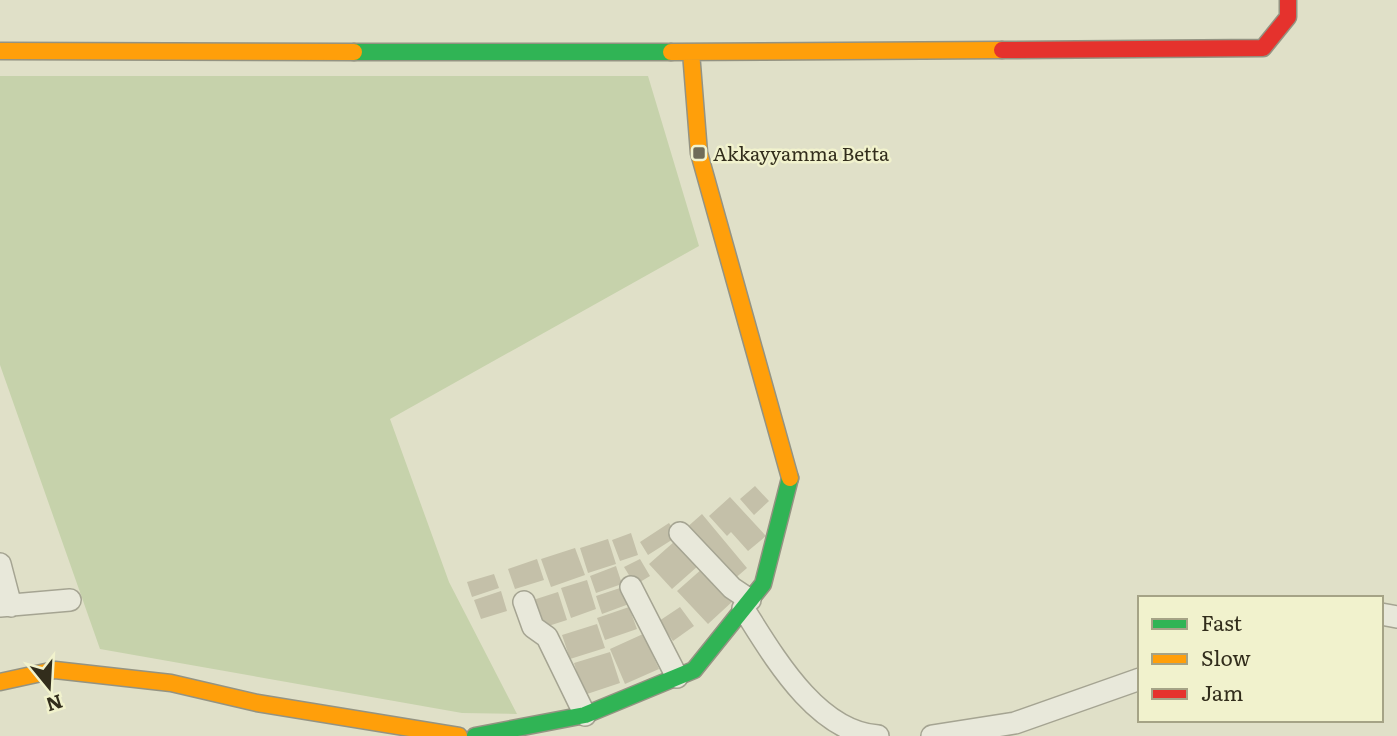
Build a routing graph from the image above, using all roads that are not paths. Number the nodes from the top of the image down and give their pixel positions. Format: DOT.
graph roads {
  1 [pos="1288,0"];
  2 [pos="0,51"];
  3 [pos="691,52"];
  4 [pos="680,533"];
  5 [pos="0,564"];
  6 [pos="631,587"];
  7 [pos="70,600"];
  8 [pos="524,602"];
  9 [pos="747,604"];
  10 [pos="5,606"];
  11 [pos="677,677"];
  12 [pos="1138,680"];
  13 [pos="0,682"];
  14 [pos="585,715"];
  15 [pos="458,736"];
  16 [pos="475,736"];
  17 [pos="878,736"];
  18 [pos="932,736"];
  1 -- 3 [label="street"];
  2 -- 3 [label="street"];
  3 -- 9 [label="street"];
  4 -- 9 [label="street"];
  5 -- 10 [label="street"];
  6 -- 11 [label="street"];
  7 -- 10 [label="street"];
  8 -- 14 [label="street"];
  9 -- 11 [label="street"];
  9 -- 17 [label="street"];
  11 -- 14 [label="street"];
  12 -- 18 [label="street"];
  13 -- 15 [label="street"];
  14 -- 16 [label="street"];
}
